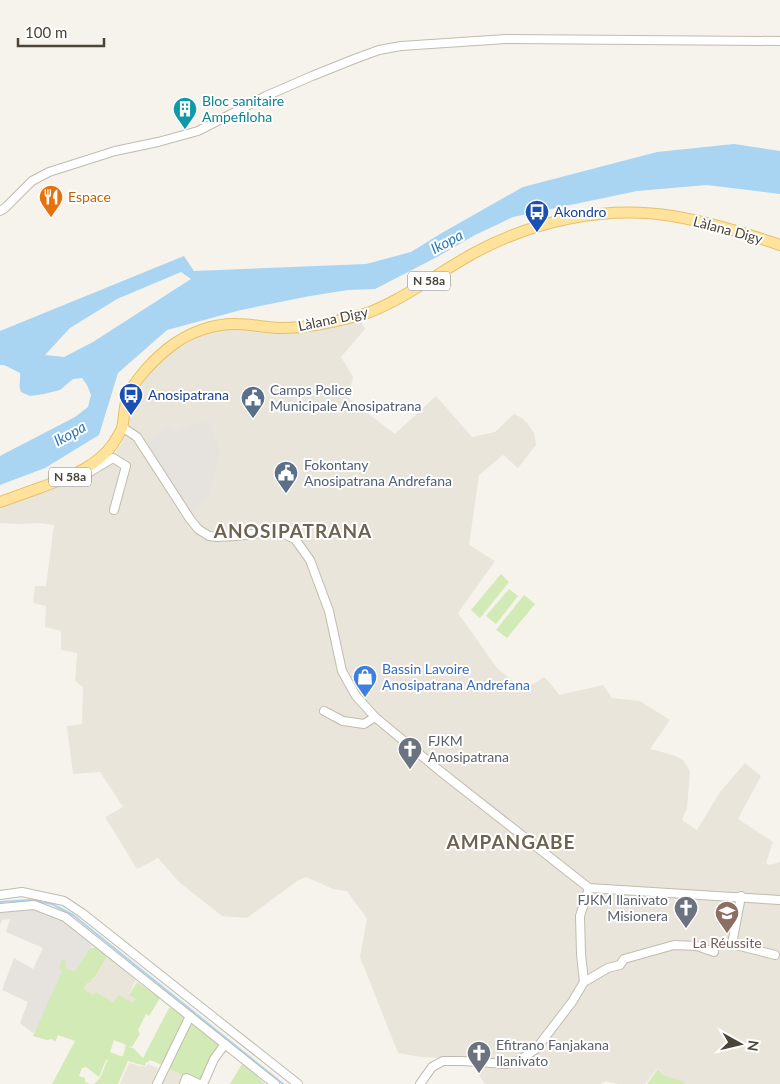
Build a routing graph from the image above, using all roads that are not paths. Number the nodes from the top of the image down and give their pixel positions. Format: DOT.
graph roads {
  1 [pos="780,41"];
  2 [pos="0,211"];
  3 [pos="780,245"];
  4 [pos="122,427"];
  5 [pos="84,469"];
  6 [pos="0,502"];
  7 [pos="114,510"];
  8 [pos="324,711"];
  9 [pos="374,717"];
  10 [pos="589,888"];
  11 [pos="0,895"];
  12 [pos="741,896"];
  13 [pos="780,900"];
  14 [pos="0,908"];
  15 [pos="714,952"];
  16 [pos="775,955"];
  17 [pos="584,982"];
  18 [pos="190,1016"];
  19 [pos="225,1044"];
  20 [pos="157,1084"];
  21 [pos="184,1084"];
  22 [pos="199,1084"];
  23 [pos="203,1084"];
  24 [pos="275,1084"];
  25 [pos="298,1084"];
  26 [pos="420,1084"];
  1 -- 2 [label="street"];
  3 -- 4 [label="main road, Làlana Digy / N 58a"];
  4 -- 5 [label="main road, Làlana Digy / N 58a"];
  4 -- 9 [label="street"];
  5 -- 6 [label="main road, Làlana Digy / N 58a"];
  5 -- 7 [label="street"];
  8 -- 9 [label="street"];
  9 -- 10 [label="street"];
  10 -- 12 [label="street"];
  10 -- 17 [label="street"];
  11 -- 25 [label="street"];
  12 -- 13 [label="street"];
  12 -- 16 [label="street"];
  14 -- 18 [label="street"];
  15 -- 17 [label="street"];
  17 -- 26 [label="street"];
  18 -- 19 [label="street"];
  18 -- 20 [label="street"];
  19 -- 23 [label="street"];
  19 -- 24 [label="street"];
  21 -- 22 [label="street"];
}
